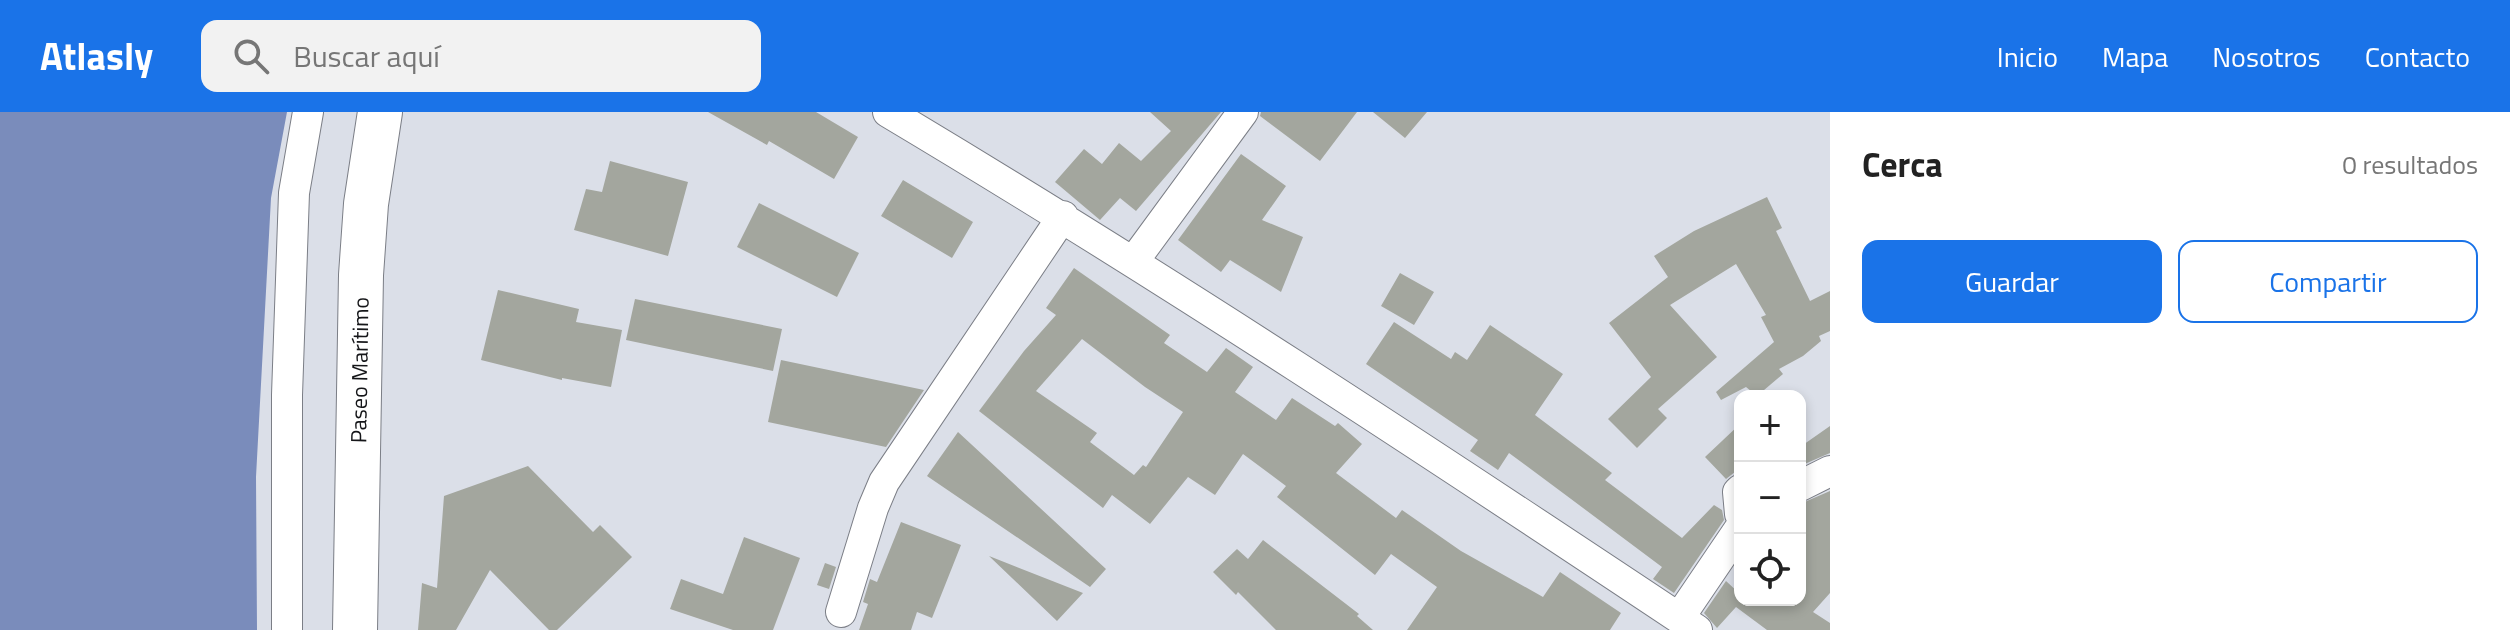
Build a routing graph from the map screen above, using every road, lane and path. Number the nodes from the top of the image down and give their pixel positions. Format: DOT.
graph roads {
  1 [pos="308,112"];
  2 [pos="380,112"];
  3 [pos="888,112"];
  4 [pos="1243,112"];
  5 [pos="1063,216"];
  6 [pos="1133,262"];
  7 [pos="1830,471"];
  8 [pos="1806,483"];
  9 [pos="1737,534"];
  10 [pos="841,612"];
  11 [pos="1688,624"];
  12 [pos="287,630"];
  13 [pos="355,630"];
  1 -- 12 [label="street"];
  2 -- 13 [label="main road, Paseo Marítimo"];
  3 -- 5 [label="street"];
  4 -- 6 [label="street"];
  5 -- 6 [label="street"];
  5 -- 10 [label="street"];
  6 -- 11 [label="street"];
  7 -- 8 [label="street"];
  9 -- 11 [label="street"];
}
